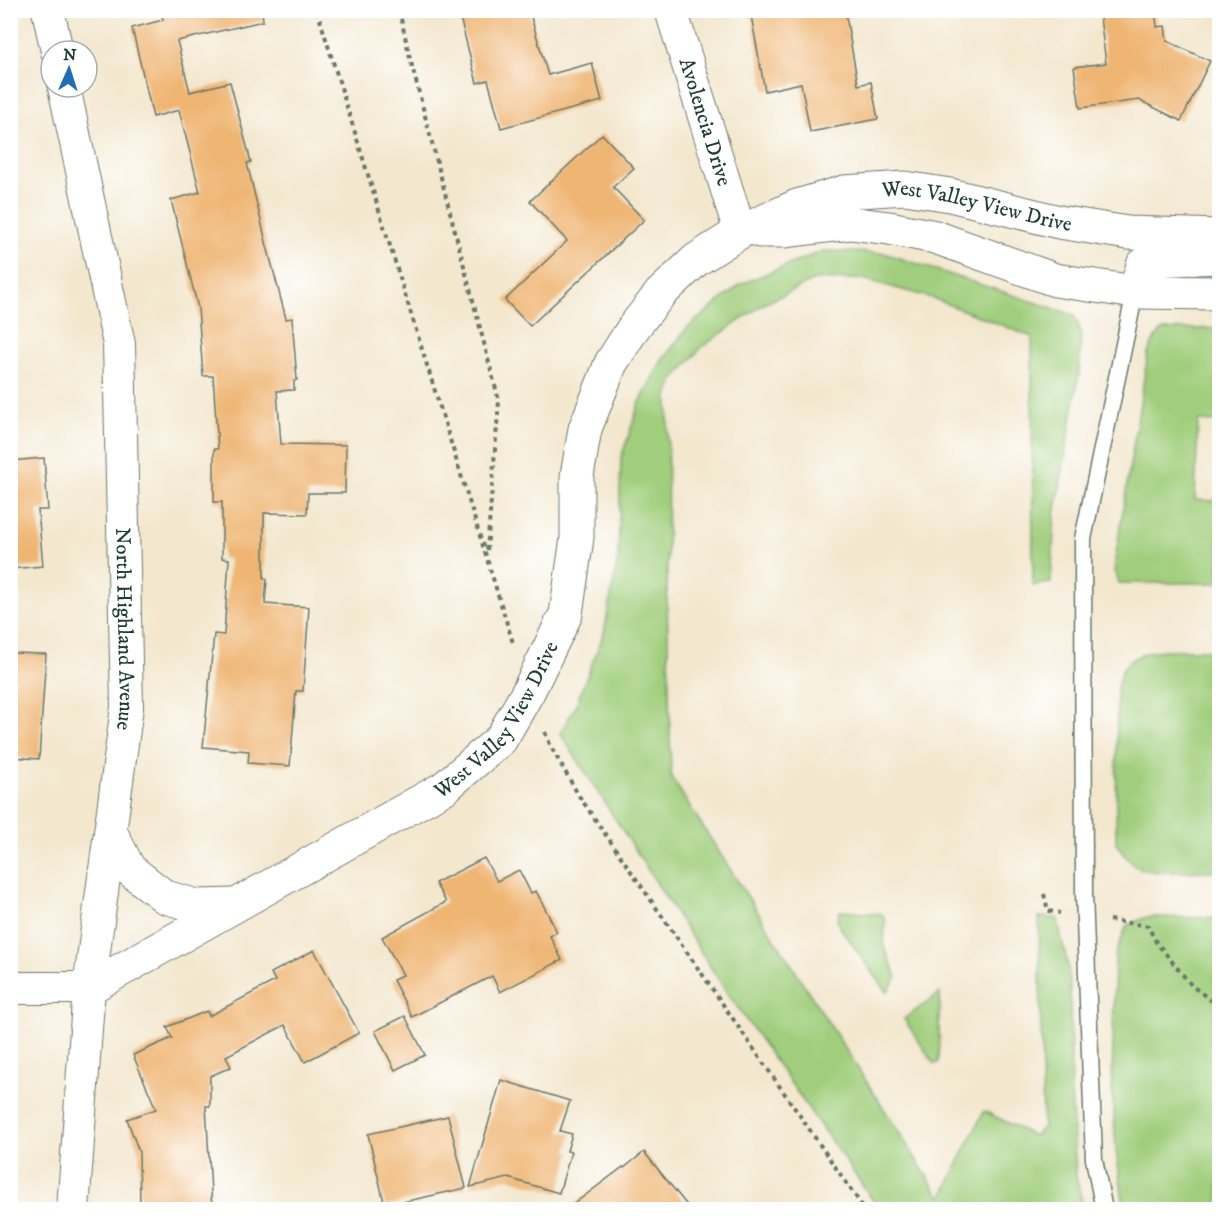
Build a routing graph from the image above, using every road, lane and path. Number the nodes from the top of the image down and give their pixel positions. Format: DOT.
graph roads {
  1 [pos="48,10"];
  2 [pos="399,10"];
  3 [pos="671,10"];
  4 [pos="54,39"];
  5 [pos="67,99"];
  6 [pos="740,232"];
  7 [pos="1220,236"];
  8 [pos="1220,257"];
  9 [pos="1135,292"];
  10 [pos="1220,293"];
  11 [pos="486,554"];
  12 [pos="111,833"];
  13 [pos="1044,894"];
  14 [pos="237,905"];
  15 [pos="1085,917"];
  16 [pos="10,988"];
  17 [pos="89,988"];
  18 [pos="1220,1007"];
  19 [pos="72,1209"];
  20 [pos="1104,1209"];
  1 -- 4 [label="street"];
  2 -- 11 [label="path"];
  3 -- 6 [label="street, Avolencia Drive"];
  5 -- 12 [label="street, North Highland Avenue"];
  6 -- 7 [label="street, West Valley View Drive"];
  6 -- 9 [label="street, West Valley View Drive"];
  6 -- 14 [label="street, West Valley View Drive"];
  8 -- 9 [label="street"];
  9 -- 10 [label="street, West Valley View Drive"];
  9 -- 15 [label="lane"];
  12 -- 14 [label="street"];
  12 -- 17 [label="street, North Highland Avenue"];
  13 -- 15 [label="path"];
  14 -- 17 [label="street, West Valley View Drive"];
  15 -- 18 [label="path"];
  15 -- 20 [label="lane"];
  16 -- 17 [label="street, West Valley View Drive"];
  17 -- 19 [label="street, North Highland Avenue"];
}
